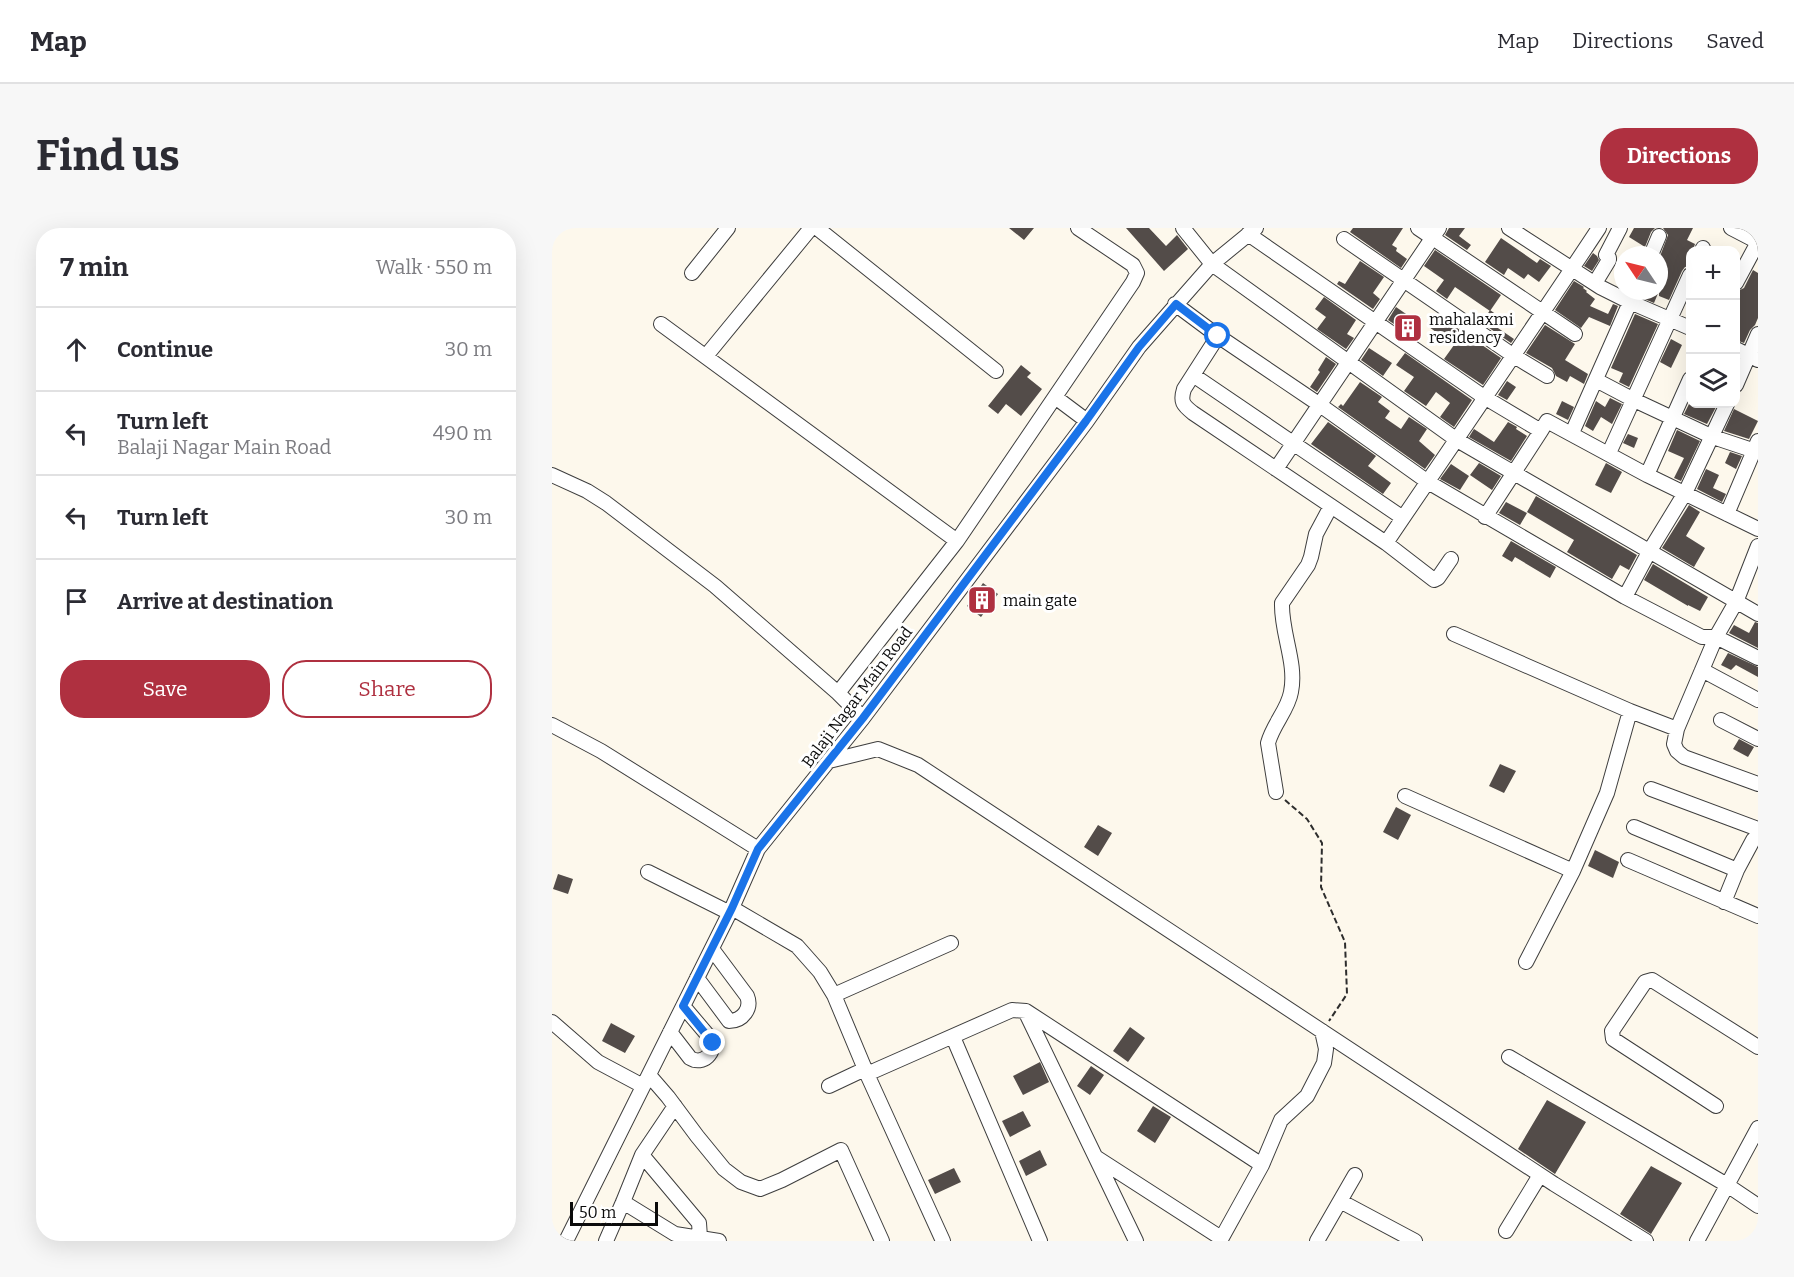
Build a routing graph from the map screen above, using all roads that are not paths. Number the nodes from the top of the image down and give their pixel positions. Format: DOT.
graph roads {
  1 [pos="728,228"];
  2 [pos="811,228"];
  3 [pos="817,228"];
  4 [pos="1078,228"];
  5 [pos="1183,228"];
  6 [pos="1418,228"];
  7 [pos="1509,228"];
  8 [pos="1598,228"];
  9 [pos="1620,228"];
  10 [pos="1731,228"];
  11 [pos="1252,231"];
  12 [pos="1436,233"];
  13 [pos="1659,236"];
  14 [pos="1344,239"];
  15 [pos="1758,242"];
  16 [pos="1655,246"];
  17 [pos="1212,264"];
  18 [pos="1572,268"];
  19 [pos="692,273"];
  20 [pos="1740,276"];
  21 [pos="1404,281"];
  22 [pos="1595,283"];
  23 [pos="1686,284"];
  24 [pos="1614,290"];
  25 [pos="1630,300"];
  26 [pos="1639,300"];
  27 [pos="1176,304"];
  28 [pos="1542,314"];
  29 [pos="1670,319"];
  30 [pos="1377,321"];
  31 [pos="661,324"];
  32 [pos="1686,326"];
  33 [pos="1575,334"];
  34 [pos="1758,334"];
  35 [pos="1218,336"];
  36 [pos="1747,355"];
  37 [pos="706,356"];
  38 [pos="1514,356"];
  39 [pos="1349,362"];
  40 [pos="996,371"];
  41 [pos="1740,374"];
  42 [pos="1193,375"];
  43 [pos="1547,376"];
  44 [pos="1596,380"];
  45 [pos="1686,388"];
  46 [pos="1484,397"];
  47 [pos="1055,398"];
  48 [pos="1634,400"];
  49 [pos="1320,405"];
  50 [pos="1725,408"];
  51 [pos="1673,419"];
  52 [pos="1086,421"];
  53 [pos="1541,431"];
  54 [pos="1572,433"];
  55 [pos="1713,437"];
  56 [pos="1457,440"];
  57 [pos="1294,443"];
  58 [pos="1757,448"];
  59 [pos="1609,453"];
  60 [pos="1276,469"];
  61 [pos="1514,473"];
  62 [pos="552,475"];
  63 [pos="1647,475"];
  64 [pos="1428,482"];
  65 [pos="1685,493"];
  66 [pos="1331,506"];
  67 [pos="1726,514"];
  68 [pos="1485,517"];
  69 [pos="1403,518"];
  70 [pos="1758,529"];
  71 [pos="957,541"];
  72 [pos="1386,543"];
  73 [pos="1758,546"];
  74 [pos="1650,552"];
  75 [pos="1451,559"];
  76 [pos="1753,571"];
  77 [pos="1625,597"];
  78 [pos="1736,602"];
  79 [pos="1758,614"];
  80 [pos="1454,634"];
  81 [pos="1716,637"];
  82 [pos="1758,658"];
  83 [pos="1702,670"];
  84 [pos="838,693"];
  85 [pos="1758,700"];
  86 [pos="1630,711"];
  87 [pos="863,718"];
  88 [pos="1720,720"];
  89 [pos="552,725"];
  90 [pos="1677,729"];
  91 [pos="1758,739"];
  92 [pos="829,761"];
  93 [pos="1758,784"];
  94 [pos="1651,789"];
  95 [pos="1276,792"];
  96 [pos="1405,796"];
  97 [pos="1634,827"];
  98 [pos="1758,829"];
  99 [pos="1758,835"];
  100 [pos="758,849"];
  101 [pos="1628,860"];
  102 [pos="1737,870"];
  103 [pos="1573,871"];
  104 [pos="648,872"];
  105 [pos="1724,902"];
  106 [pos="731,911"];
  107 [pos="1758,916"];
  108 [pos="951,943"];
  109 [pos="712,949"];
  110 [pos="1526,962"];
  111 [pos="697,978"];
  112 [pos="834,995"];
  113 [pos="683,1006"];
  114 [pos="1026,1011"];
  115 [pos="552,1022"];
  116 [pos="1322,1031"];
  117 [pos="670,1032"];
  118 [pos="953,1037"];
  119 [pos="1758,1047"];
  120 [pos="1509,1057"];
  121 [pos="866,1071"];
  122 [pos="646,1080"];
  123 [pos="829,1086"];
  124 [pos="675,1106"];
  125 [pos="1716,1106"];
  126 [pos="1758,1128"];
  127 [pos="642,1155"];
  128 [pos="1097,1158"];
  129 [pos="1262,1165"];
  130 [pos="1355,1175"];
  131 [pos="1540,1175"];
  132 [pos="1727,1185"];
  133 [pos="1340,1201"];
  134 [pos="623,1202"];
  135 [pos="1758,1206"];
  136 [pos="1506,1231"];
  137 [pos="700,1237"];
  138 [pos="568,1240"];
  139 [pos="1221,1240"];
  140 [pos="606,1241"];
  141 [pos="719,1241"];
  142 [pos="882,1241"];
  143 [pos="943,1241"];
  144 [pos="1040,1241"];
  145 [pos="1136,1241"];
  146 [pos="1317,1241"];
  147 [pos="1415,1241"];
  148 [pos="1646,1241"];
  149 [pos="1697,1241"];
  1 -- 19 [label="street"];
  2 -- 37 [label="street"];
  3 -- 40 [label="street"];
  4 -- 47 [label="street"];
  5 -- 17 [label="street"];
  6 -- 12 [label="street"];
  7 -- 18 [label="street"];
  8 -- 18 [label="street"];
  9 -- 22 [label="street"];
  10 -- 15 [label="street"];
  11 -- 17 [label="street, Balaji Nagar Main Road"];
  11 -- 30 [label="street"];
  12 -- 21 [label="street"];
  12 -- 28 [label="street"];
  13 -- 16 [label="street"];
  14 -- 21 [label="street"];
  15 -- 20 [label="street"];
  17 -- 27 [label="street, Balaji Nagar Main Road"];
  17 -- 39 [label="street"];
  18 -- 22 [label="street"];
  18 -- 28 [label="street"];
  21 -- 30 [label="street"];
  21 -- 38 [label="street"];
  22 -- 24 [label="street"];
  23 -- 29 [label="street"];
  25 -- 44 [label="street"];
  26 -- 29 [label="street"];
  27 -- 35 [label="street"];
  27 -- 52 [label="street, Balaji Nagar Main Road"];
  28 -- 33 [label="street"];
  28 -- 38 [label="street"];
  29 -- 32 [label="street"];
  29 -- 48 [label="street"];
  30 -- 39 [label="street"];
  30 -- 46 [label="street"];
  31 -- 37 [label="street"];
  34 -- 36 [label="street"];
  35 -- 42 [label="street"];
  35 -- 49 [label="street"];
  36 -- 41 [label="street"];
  37 -- 71 [label="street"];
  38 -- 43 [label="street"];
  38 -- 46 [label="street"];
  39 -- 49 [label="street"];
  39 -- 56 [label="street"];
  42 -- 57 [label="street"];
  42 -- 60 [label="street"];
  44 -- 48 [label="street"];
  44 -- 54 [label="street"];
  45 -- 51 [label="street"];
  46 -- 53 [label="street"];
  46 -- 56 [label="street"];
  47 -- 52 [label="street"];
  47 -- 71 [label="street"];
  48 -- 51 [label="street"];
  48 -- 59 [label="street"];
  49 -- 57 [label="street"];
  49 -- 64 [label="street"];
  50 -- 55 [label="street"];
  51 -- 55 [label="street"];
  51 -- 63 [label="street"];
  52 -- 87 [label="street, Balaji Nagar Main Road"];
  53 -- 54 [label="street"];
  53 -- 61 [label="street"];
  54 -- 59 [label="street"];
  55 -- 58 [label="street"];
  55 -- 65 [label="street"];
  56 -- 61 [label="street"];
  56 -- 64 [label="street"];
  57 -- 60 [label="street"];
  57 -- 69 [label="street"];
  58 -- 67 [label="street"];
  59 -- 63 [label="street"];
  60 -- 66 [label="street"];
  61 -- 68 [label="street"];
  61 -- 74 [label="street"];
  62 -- 84 [label="street"];
  63 -- 65 [label="street"];
  64 -- 68 [label="street"];
  64 -- 69 [label="street"];
  65 -- 67 [label="street"];
  65 -- 74 [label="street"];
  66 -- 72 [label="street"];
  66 -- 95 [label="street"];
  67 -- 70 [label="street"];
  68 -- 77 [label="street"];
  69 -- 72 [label="street"];
  71 -- 84 [label="street"];
  72 -- 75 [label="street"];
  73 -- 76 [label="street"];
  74 -- 77 [label="street"];
  74 -- 78 [label="street"];
  76 -- 78 [label="street"];
  77 -- 81 [label="street"];
  78 -- 79 [label="street"];
  78 -- 81 [label="street"];
  80 -- 86 [label="street"];
  81 -- 82 [label="street"];
  81 -- 83 [label="street"];
  83 -- 85 [label="street"];
  83 -- 90 [label="street"];
  84 -- 87 [label="street"];
  86 -- 90 [label="street"];
  86 -- 103 [label="street"];
  87 -- 92 [label="street, Balaji Nagar Main Road"];
  88 -- 91 [label="street"];
  89 -- 100 [label="street"];
  90 -- 93 [label="street"];
  92 -- 100 [label="street, Balaji Nagar Main Road"];
  92 -- 116 [label="street"];
  94 -- 98 [label="street"];
  96 -- 103 [label="street"];
  97 -- 102 [label="street"];
  99 -- 102 [label="street"];
  100 -- 106 [label="street, Balaji Nagar Main Road"];
  101 -- 105 [label="street"];
  102 -- 105 [label="street"];
  103 -- 110 [label="street"];
  104 -- 106 [label="street"];
  105 -- 107 [label="street"];
  106 -- 109 [label="street, Balaji Nagar Main Road"];
  106 -- 112 [label="street"];
  108 -- 112 [label="street"];
  109 -- 111 [label="street, Balaji Nagar Main Road"];
  109 -- 111 [label="street"];
  111 -- 113 [label="street, Balaji Nagar Main Road"];
  112 -- 121 [label="street"];
  113 -- 117 [label="street, Balaji Nagar Main Road"];
  113 -- 117 [label="street"];
  114 -- 118 [label="street"];
  114 -- 128 [label="street"];
  114 -- 129 [label="street"];
  115 -- 122 [label="street"];
  116 -- 129 [label="street"];
  116 -- 131 [label="street"];
  117 -- 122 [label="street, Balaji Nagar Main Road"];
  118 -- 121 [label="street"];
  118 -- 144 [label="street"];
  119 -- 125 [label="street"];
  120 -- 132 [label="street"];
  121 -- 123 [label="street"];
  121 -- 143 [label="street"];
  122 -- 124 [label="street"];
  122 -- 138 [label="street, Balaji Nagar Main Road"];
  124 -- 127 [label="street"];
  124 -- 142 [label="street"];
  126 -- 132 [label="street"];
  127 -- 134 [label="street"];
  127 -- 137 [label="street"];
  128 -- 139 [label="street"];
  128 -- 145 [label="street"];
  129 -- 139 [label="street"];
  130 -- 133 [label="street"];
  131 -- 136 [label="street"];
  131 -- 148 [label="street"];
  132 -- 135 [label="street"];
  132 -- 149 [label="street"];
  133 -- 146 [label="street"];
  133 -- 147 [label="street"];
  134 -- 137 [label="street"];
  134 -- 140 [label="street"];
  137 -- 141 [label="street"];
}
